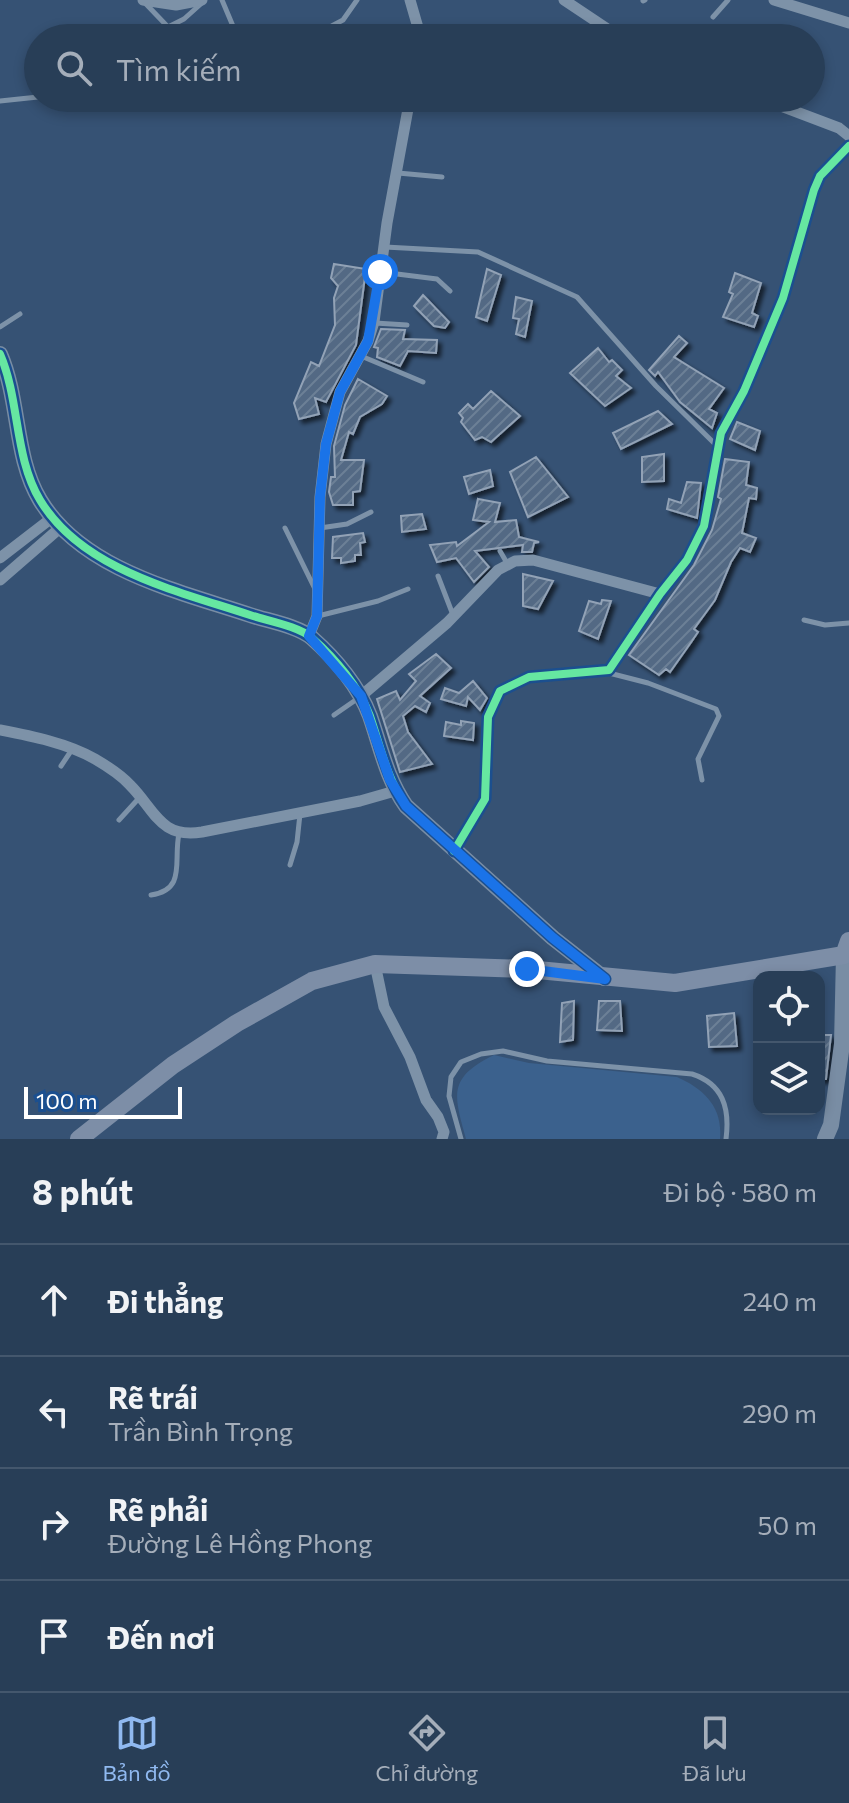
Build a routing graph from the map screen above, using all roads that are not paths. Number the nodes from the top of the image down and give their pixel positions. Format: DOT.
graph roads {
  1 [pos="142,0"];
  2 [pos="203,0"];
  3 [pos="222,0"];
  4 [pos="357,0"];
  5 [pos="410,0"];
  6 [pos="564,0"];
  7 [pos="728,0"];
  8 [pos="774,0"];
  9 [pos="713,17"];
  10 [pos="849,23"];
  11 [pos="165,24"];
  12 [pos="174,24"];
  13 [pos="232,24"];
  14 [pos="335,24"];
  15 [pos="417,24"];
  16 [pos="600,24"];
  17 [pos="24,98"];
  18 [pos="0,101"];
  19 [pos="408,112"];
  20 [pos="797,112"];
  21 [pos="849,136"];
  22 [pos="849,146"];
  23 [pos="397,173"];
  24 [pos="442,177"];
  25 [pos="384,247"];
  26 [pos="380,272"];
  27 [pos="450,291"];
  28 [pos="20,314"];
  29 [pos="374,322"];
  30 [pos="407,325"];
  31 [pos="0,327"];
  32 [pos="0,354"];
  33 [pos="360,356"];
  34 [pos="423,382"];
  35 [pos="719,447"];
  36 [pos="371,512"];
  37 [pos="57,522"];
  38 [pos="285,528"];
  39 [pos="319,528"];
  40 [pos="500,551"];
  41 [pos="0,558"];
  42 [pos="507,564"];
  43 [pos="438,576"];
  44 [pos="0,580"];
  45 [pos="408,589"];
  46 [pos="318,593"];
  47 [pos="660,594"];
  48 [pos="317,616"];
  49 [pos="454,616"];
  50 [pos="804,620"];
  51 [pos="849,623"];
  52 [pos="309,636"];
  53 [pos="604,672"];
  54 [pos="361,696"];
  55 [pos="334,715"];
  56 [pos="0,730"];
  57 [pos="72,749"];
  58 [pos="61,766"];
  59 [pos="702,780"];
  60 [pos="395,791"];
  61 [pos="140,797"];
  62 [pos="300,813"];
  63 [pos="119,820"];
  64 [pos="179,834"];
  65 [pos="454,851"];
  66 [pos="290,865"];
  67 [pos="151,895"];
  68 [pos="847,950"];
  69 [pos="375,964"];
  70 [pos="605,979"];
  71 [pos="846,1004"];
  72 [pos="79,1139"];
  73 [pos="442,1139"];
  74 [pos="461,1139"];
  75 [pos="726,1139"];
  76 [pos="825,1139"];
  1 -- 2 [label="street"];
  1 -- 11 [label="lane"];
  2 -- 12 [label="lane"];
  3 -- 13 [label="lane"];
  4 -- 14 [label="lane"];
  5 -- 15 [label="street"];
  6 -- 16 [label="street"];
  7 -- 9 [label="lane"];
  8 -- 10 [label="street"];
  17 -- 18 [label="lane"];
  19 -- 23 [label="street"];
  20 -- 21 [label="street"];
  22 -- 35 [label="street"];
  23 -- 24 [label="lane"];
  23 -- 25 [label="street"];
  25 -- 26 [label="street"];
  25 -- 35 [label="lane"];
  26 -- 27 [label="lane"];
  26 -- 29 [label="street"];
  28 -- 31 [label="lane"];
  29 -- 30 [label="lane"];
  29 -- 33 [label="street"];
  32 -- 37 [label="street"];
  33 -- 34 [label="lane"];
  33 -- 39 [label="street"];
  35 -- 47 [label="street"];
  36 -- 39 [label="lane"];
  37 -- 41 [label="street"];
  37 -- 44 [label="street"];
  37 -- 52 [label="street"];
  38 -- 46 [label="lane"];
  39 -- 46 [label="street"];
  40 -- 42 [label="lane"];
  42 -- 47 [label="street"];
  42 -- 49 [label="street"];
  43 -- 49 [label="lane"];
  45 -- 48 [label="lane"];
  46 -- 48 [label="street"];
  47 -- 53 [label="street"];
  48 -- 52 [label="street"];
  49 -- 54 [label="street"];
  50 -- 51 [label="lane"];
  52 -- 54 [label="street"];
  53 -- 59 [label="lane"];
  53 -- 65 [label="street"];
  54 -- 55 [label="lane"];
  54 -- 60 [label="street"];
  56 -- 57 [label="street"];
  57 -- 58 [label="lane"];
  57 -- 61 [label="street"];
  60 -- 62 [label="street"];
  60 -- 65 [label="street"];
  61 -- 63 [label="lane"];
  61 -- 64 [label="street"];
  62 -- 64 [label="street"];
  62 -- 66 [label="lane"];
  64 -- 67 [label="lane"];
  65 -- 70 [label="street"];
  68 -- 70 [label="main road"];
  68 -- 71 [label="street"];
  69 -- 70 [label="main road"];
  69 -- 72 [label="main road"];
  69 -- 73 [label="street"];
  71 -- 76 [label="street"];
  74 -- 75 [label="lane"];
}
